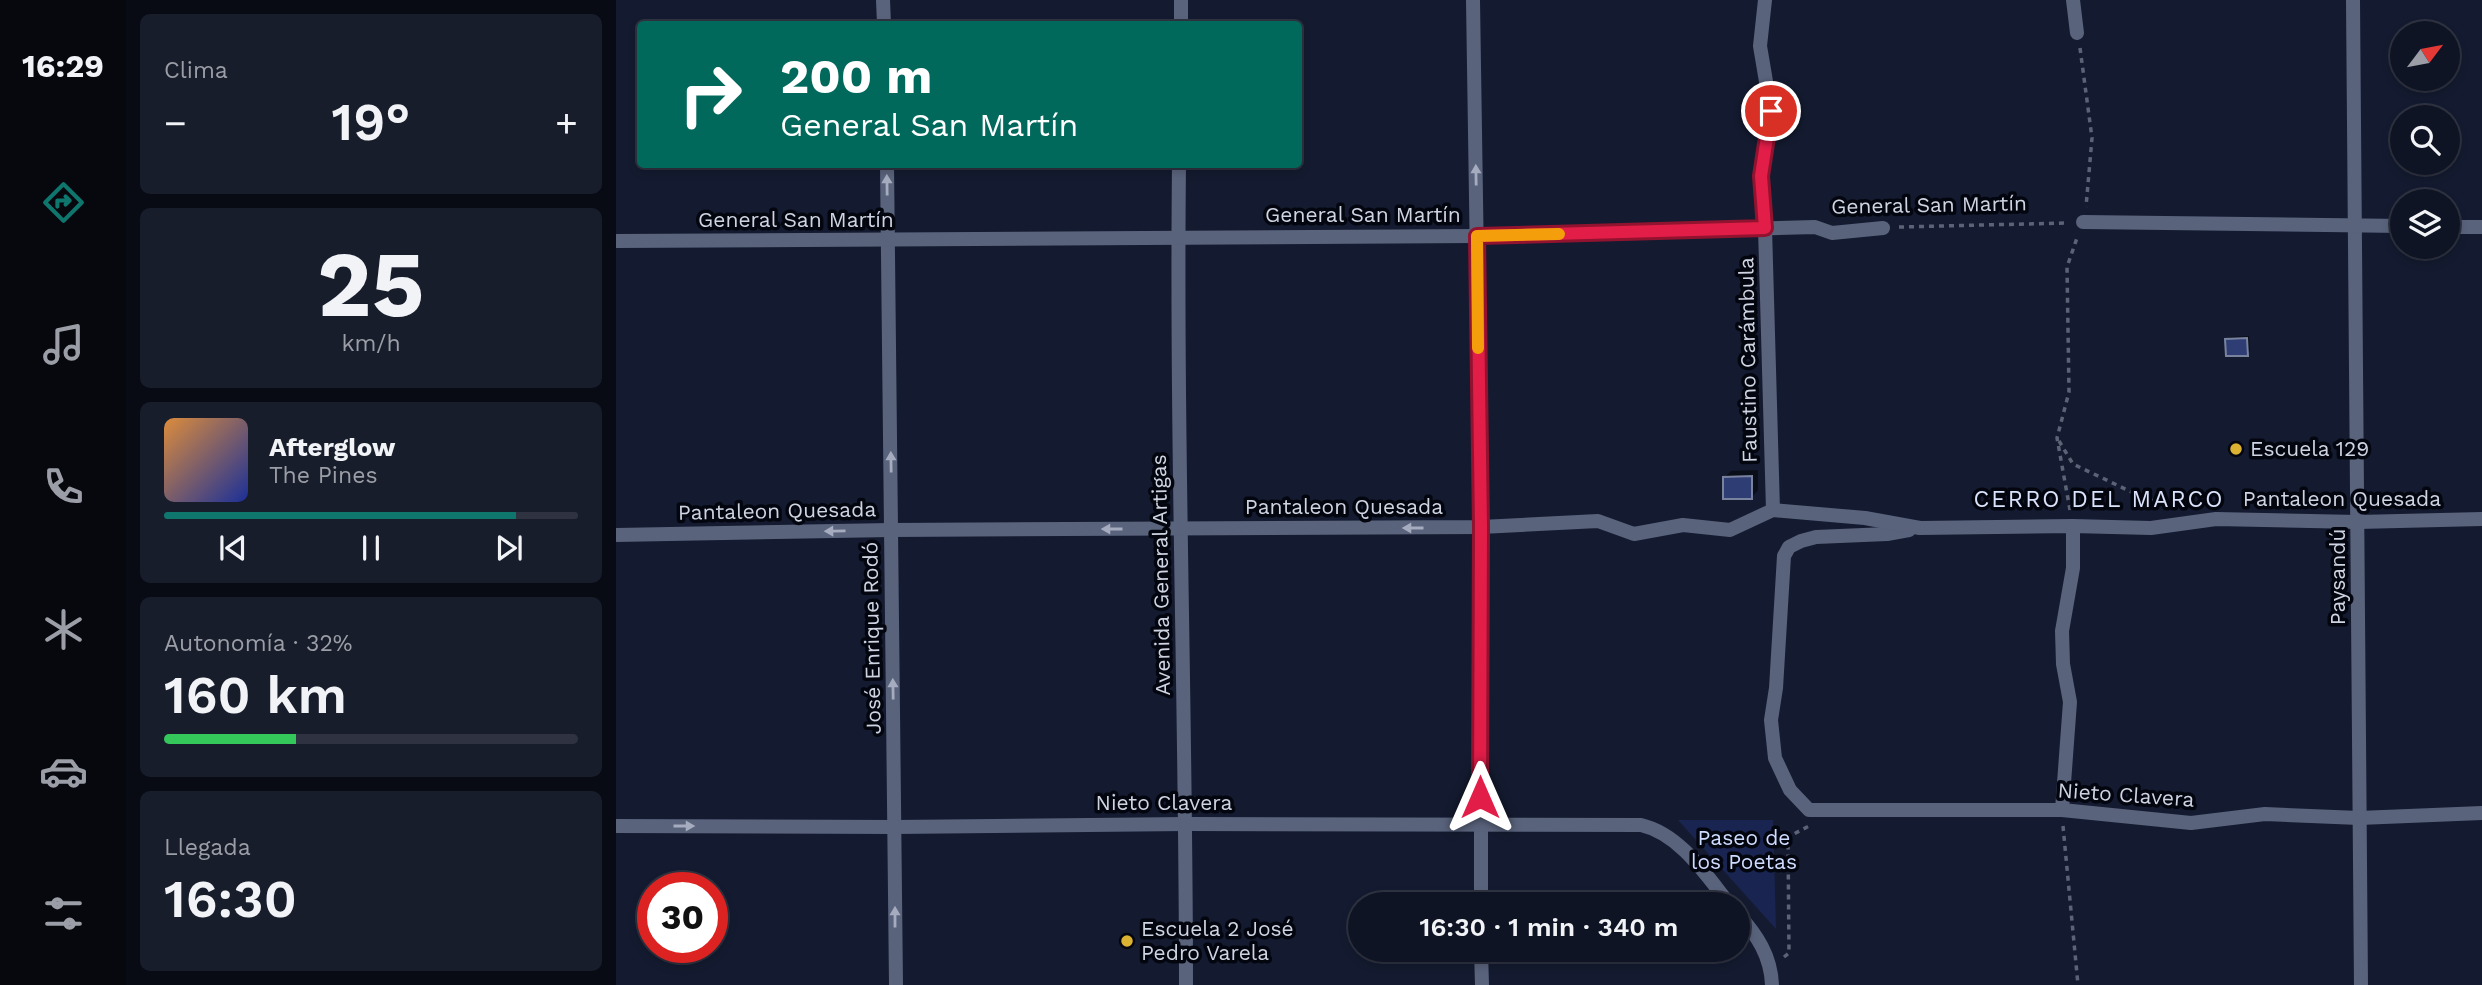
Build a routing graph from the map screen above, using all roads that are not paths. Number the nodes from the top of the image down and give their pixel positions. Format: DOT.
graph roads {
  1 [pos="883,0"];
  2 [pos="1181,0"];
  3 [pos="1473,0"];
  4 [pos="1765,0"];
  5 [pos="2073,0"];
  6 [pos="2354,0"];
  7 [pos="884,21"];
  8 [pos="1181,21"];
  9 [pos="2077,33"];
  10 [pos="887,168"];
  11 [pos="1179,168"];
  12 [pos="2083,222"];
  13 [pos="2355,226"];
  14 [pos="2390,226"];
  15 [pos="2460,227"];
  16 [pos="2482,227"];
  17 [pos="1765,228"];
  18 [pos="1883,228"];
  19 [pos="1477,236"];
  20 [pos="1179,237"];
  21 [pos="616,241"];
  22 [pos="888,241"];
  23 [pos="1773,510"];
  24 [pos="2482,519"];
  25 [pos="2358,522"];
  26 [pos="2073,526"];
  27 [pos="1481,527"];
  28 [pos="1180,528"];
  29 [pos="1920,528"];
  30 [pos="891,530"];
  31 [pos="616,535"];
  32 [pos="2062,810"];
  33 [pos="2482,813"];
  34 [pos="2359,818"];
  35 [pos="1186,824"];
  36 [pos="1480,824"];
  37 [pos="616,826"];
  38 [pos="895,827"];
  39 [pos="1481,892"];
  40 [pos="1720,892"];
  41 [pos="1750,928"];
  42 [pos="1481,962"];
  43 [pos="896,985"];
  44 [pos="1186,985"];
  45 [pos="1482,985"];
  46 [pos="1772,985"];
  47 [pos="2361,985"];
  1 -- 7 [label="street"];
  2 -- 8 [label="street"];
  19 -- 3 [label="street, one-way"];
  4 -- 17 [label="street, Faustino Carámbula"];
  5 -- 9 [label="street"];
  6 -- 13 [label="street, Paysandú"];
  22 -- 10 [label="street, José Enrique Rodó, one-way"];
  11 -- 20 [label="street, Avenida General Artigas"];
  12 -- 13 [label="street"];
  13 -- 14 [label="street"];
  13 -- 25 [label="street, Paysandú"];
  15 -- 16 [label="street"];
  17 -- 18 [label="street, General San Martín"];
  17 -- 19 [label="street, General San Martín"];
  17 -- 23 [label="street, Faustino Carámbula"];
  19 -- 20 [label="street, General San Martín"];
  19 -- 27 [label="street"];
  20 -- 22 [label="street, General San Martín"];
  20 -- 28 [label="street, Avenida General Artigas"];
  21 -- 22 [label="street, General San Martín"];
  30 -- 22 [label="street, José Enrique Rodó, one-way"];
  23 -- 27 [label="street, Pantaleon Quesada"];
  23 -- 29 [label="street, Pantaleon Quesada"];
  24 -- 25 [label="street, Pantaleon Quesada"];
  25 -- 26 [label="street, Pantaleon Quesada"];
  25 -- 34 [label="street, Paysandú"];
  26 -- 29 [label="street, Pantaleon Quesada"];
  26 -- 32 [label="street"];
  27 -- 28 [label="street, Pantaleon Quesada, one-way"];
  27 -- 36 [label="street"];
  28 -- 30 [label="street, Pantaleon Quesada, one-way"];
  28 -- 35 [label="street, Avenida General Artigas"];
  29 -- 32 [label="street, Nieto Clavera"];
  30 -- 31 [label="street, Pantaleon Quesada, one-way"];
  38 -- 30 [label="street, José Enrique Rodó, one-way"];
  32 -- 34 [label="street, Nieto Clavera"];
  33 -- 34 [label="street, Nieto Clavera"];
  34 -- 47 [label="street, Paysandú"];
  35 -- 36 [label="street, Nieto Clavera"];
  35 -- 38 [label="street, Nieto Clavera"];
  35 -- 44 [label="street, Avenida General Artigas"];
  36 -- 39 [label="street"];
  36 -- 40 [label="street, Nieto Clavera"];
  37 -- 38 [label="street, Nieto Clavera, one-way"];
  43 -- 38 [label="street, José Enrique Rodó, one-way"];
  41 -- 46 [label="street"];
  42 -- 45 [label="street"];
}
